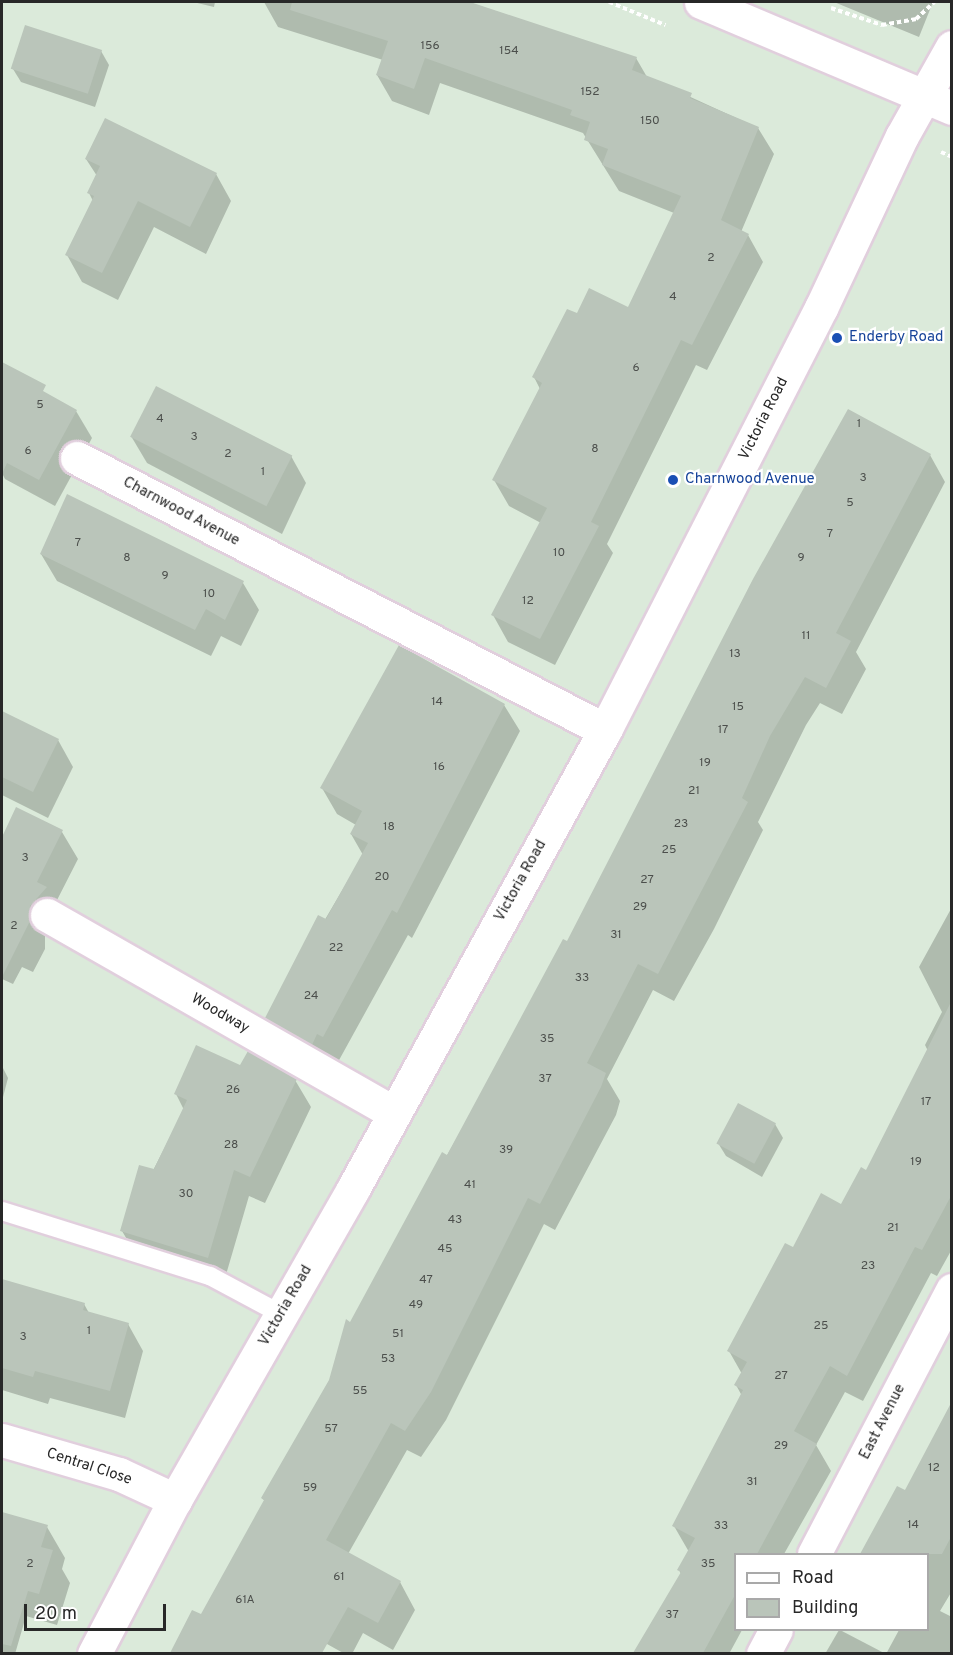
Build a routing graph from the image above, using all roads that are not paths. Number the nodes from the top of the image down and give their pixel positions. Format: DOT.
graph roads {
  1 [pos="701,2"];
  2 [pos="951,47"];
  3 [pos="938,102"];
  4 [pos="77,458"];
  5 [pos="604,730"];
  6 [pos="47,915"];
  7 [pos="393,1112"];
  8 [pos="2,1211"];
  9 [pos="951,1290"];
  10 [pos="281,1314"];
  11 [pos="2,1440"];
  12 [pos="175,1500"];
  13 [pos="815,1553"];
  14 [pos="775,1631"];
  15 [pos="94,1653"];
  16 [pos="763,1653"];
  1 -- 3 [label="street"];
  2 -- 3 [label="street, Victoria Road"];
  3 -- 5 [label="street, Victoria Road"];
  4 -- 5 [label="street, Charnwood Avenue"];
  5 -- 7 [label="street, Victoria Road"];
  6 -- 7 [label="street, Woodway"];
  7 -- 10 [label="street, Victoria Road"];
  8 -- 10 [label="lane"];
  9 -- 13 [label="street, East Avenue"];
  10 -- 12 [label="street, Victoria Road"];
  11 -- 12 [label="street, Central Close"];
  12 -- 15 [label="street, Victoria Road"];
  14 -- 16 [label="street"];
}
